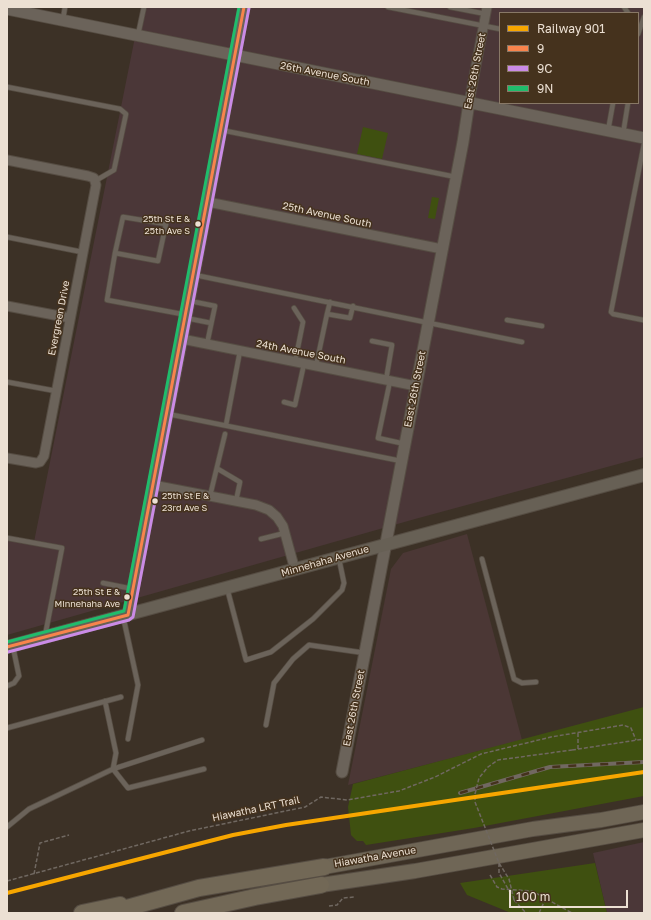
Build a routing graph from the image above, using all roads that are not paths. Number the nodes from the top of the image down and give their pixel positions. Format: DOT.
graph roads {
  1 [pos="65,7"];
  2 [pos="144,7"];
  3 [pos="244,7"];
  4 [pos="388,7"];
  5 [pos="450,7"];
  6 [pos="7,9"];
  7 [pos="412,9"];
  8 [pos="486,11"];
  9 [pos="644,17"];
  10 [pos="62,20"];
  11 [pos="639,24"];
  12 [pos="484,26"];
  13 [pos="499,29"];
  14 [pos="138,35"];
  15 [pos="236,55"];
  16 [pos="7,87"];
  17 [pos="469,102"];
  18 [pos="613,104"];
  19 [pos="628,104"];
  20 [pos="221,130"];
  21 [pos="607,131"];
  22 [pos="623,134"];
  23 [pos="644,138"];
  24 [pos="644,144"];
  25 [pos="7,160"];
  26 [pos="456,177"];
  27 [pos="95,180"];
  28 [pos="208,202"];
  29 [pos="7,237"];
  30 [pos="442,249"];
  31 [pos="82,252"];
  32 [pos="115,253"];
  33 [pos="194,275"];
  34 [pos="190,301"];
  35 [pos="330,302"];
  36 [pos="7,306"];
  37 [pos="353,306"];
  38 [pos="294,308"];
  39 [pos="327,314"];
  40 [pos="186,316"];
  41 [pos="70,318"];
  42 [pos="507,320"];
  43 [pos="643,320"];
  44 [pos="428,321"];
  45 [pos="211,323"];
  46 [pos="542,326"];
  47 [pos="182,339"];
  48 [pos="372,341"];
  49 [pos="522,342"];
  50 [pos="207,344"];
  51 [pos="240,351"];
  52 [pos="300,363"];
  53 [pos="316,366"];
  54 [pos="388,380"];
  55 [pos="7,382"];
  56 [pos="416,386"];
  57 [pos="56,391"];
  58 [pos="284,402"];
  59 [pos="168,414"];
  60 [pos="226,425"];
  61 [pos="225,434"];
  62 [pos="405,444"];
  63 [pos="7,458"];
  64 [pos="402,461"];
  65 [pos="218,469"];
  66 [pos="644,476"];
  67 [pos="153,485"];
  68 [pos="210,496"];
  69 [pos="236,501"];
  70 [pos="285,533"];
  71 [pos="7,538"];
  72 [pos="261,539"];
  73 [pos="385,544"];
  74 [pos="338,557"];
  75 [pos="482,559"];
  76 [pos="296,570"];
  77 [pos="104,583"];
  78 [pos="227,588"];
  79 [pos="133,589"];
  80 [pos="125,615"];
  81 [pos="45,636"];
  82 [pos="10,646"];
  83 [pos="365,654"];
  84 [pos="536,682"];
  85 [pos="7,686"];
  86 [pos="121,697"];
  87 [pos="105,701"];
  88 [pos="266,725"];
  89 [pos="7,728"];
  90 [pos="128,739"];
  91 [pos="202,740"];
  92 [pos="113,769"];
  93 [pos="204,769"];
  94 [pos="342,772"];
  95 [pos="644,804"];
  96 [pos="644,812"];
  97 [pos="570,824"];
  98 [pos="7,827"];
  99 [pos="644,830"];
  100 [pos="324,867"];
  101 [pos="321,885"];
  102 [pos="200,888"];
  103 [pos="82,913"];
  104 [pos="109,913"];
  105 [pos="183,913"];
  1 -- 10 [label="lane"];
  2 -- 14 [label="lane"];
  3 -- 15 [label="street"];
  4 -- 7 [label="lane"];
  5 -- 8 [label="lane"];
  6 -- 10 [label="street, 26th Avenue South"];
  7 -- 12 [label="lane"];
  8 -- 12 [label="street, East 26th Street"];
  9 -- 11 [label="lane"];
  10 -- 14 [label="street, 26th Avenue South"];
  12 -- 13 [label="lane"];
  12 -- 17 [label="street, East 26th Street"];
  14 -- 15 [label="street, 26th Avenue South"];
  15 -- 17 [label="street, 26th Avenue South"];
  15 -- 20 [label="street"];
  16 -- 27 [label="lane"];
  17 -- 21 [label="street, 26th Avenue South"];
  17 -- 26 [label="street, East 26th Street"];
  18 -- 21 [label="lane"];
  19 -- 22 [label="lane"];
  20 -- 26 [label="lane"];
  20 -- 28 [label="street"];
  21 -- 22 [label="street, 26th Avenue South"];
  22 -- 23 [label="street, 26th Avenue South"];
  24 -- 43 [label="lane"];
  25 -- 27 [label="street"];
  26 -- 30 [label="street, East 26th Street"];
  27 -- 31 [label="street, Evergreen Drive"];
  28 -- 30 [label="street, 25th Avenue South"];
  28 -- 33 [label="street"];
  29 -- 31 [label="lane"];
  30 -- 44 [label="street, East 26th Street"];
  31 -- 41 [label="street, Evergreen Drive"];
  32 -- 32 [label="lane"];
  32 -- 40 [label="lane"];
  33 -- 34 [label="street"];
  33 -- 35 [label="lane"];
  34 -- 40 [label="street"];
  34 -- 45 [label="lane"];
  35 -- 37 [label="lane"];
  35 -- 39 [label="lane"];
  36 -- 41 [label="street"];
  37 -- 39 [label="lane"];
  37 -- 44 [label="lane"];
  38 -- 52 [label="lane"];
  39 -- 53 [label="lane"];
  40 -- 45 [label="lane"];
  40 -- 47 [label="street"];
  41 -- 57 [label="street, Evergreen Drive"];
  42 -- 46 [label="lane"];
  44 -- 49 [label="lane"];
  44 -- 56 [label="street, East 26th Street"];
  45 -- 50 [label="lane"];
  47 -- 50 [label="street, 24th Avenue South"];
  47 -- 59 [label="street"];
  48 -- 54 [label="lane"];
  50 -- 51 [label="street, 24th Avenue South"];
  51 -- 52 [label="street, 24th Avenue South"];
  51 -- 60 [label="lane"];
  52 -- 53 [label="street, 24th Avenue South"];
  52 -- 58 [label="lane"];
  53 -- 54 [label="street, 24th Avenue South"];
  54 -- 56 [label="street, 24th Avenue South"];
  54 -- 62 [label="lane"];
  55 -- 57 [label="lane"];
  56 -- 62 [label="street, East 26th Street"];
  57 -- 63 [label="street, Evergreen Drive"];
  59 -- 60 [label="lane"];
  59 -- 67 [label="street"];
  60 -- 64 [label="lane"];
  61 -- 65 [label="lane"];
  62 -- 64 [label="street, East 26th Street"];
  64 -- 73 [label="street, East 26th Street"];
  65 -- 68 [label="lane"];
  65 -- 69 [label="lane"];
  66 -- 73 [label="main road, Minnehaha Avenue"];
  67 -- 68 [label="street"];
  67 -- 79 [label="street"];
  68 -- 69 [label="street"];
  69 -- 70 [label="street"];
  70 -- 72 [label="lane"];
  70 -- 76 [label="street"];
  71 -- 81 [label="lane"];
  73 -- 74 [label="main road, Minnehaha Avenue"];
  73 -- 83 [label="street, East 26th Street"];
  74 -- 76 [label="main road, Minnehaha Avenue"];
  74 -- 78 [label="lane"];
  75 -- 84 [label="lane"];
  76 -- 78 [label="main road, Minnehaha Avenue"];
  77 -- 79 [label="lane"];
  78 -- 80 [label="main road, Minnehaha Avenue"];
  79 -- 80 [label="street"];
  80 -- 81 [label="main road, Minnehaha Avenue"];
  80 -- 90 [label="lane"];
  81 -- 82 [label="main road, Minnehaha Avenue"];
  82 -- 85 [label="lane"];
  83 -- 88 [label="lane"];
  83 -- 94 [label="street, East 26th Street"];
  86 -- 87 [label="lane"];
  87 -- 89 [label="lane"];
  87 -- 92 [label="lane"];
  91 -- 92 [label="lane"];
  92 -- 93 [label="lane"];
  92 -- 98 [label="lane"];
  95 -- 97 [label="highway"];
  96 -- 97 [label="highway, Hiawatha Avenue"];
  97 -- 100 [label="highway, Hiawatha Avenue"];
  99 -- 101 [label="highway, Hiawatha Avenue"];
  100 -- 102 [label="highway, Hiawatha Avenue"];
  101 -- 105 [label="highway, Hiawatha Avenue"];
  102 -- 103 [label="highway"];
  102 -- 104 [label="highway, Hiawatha Avenue"];
}
